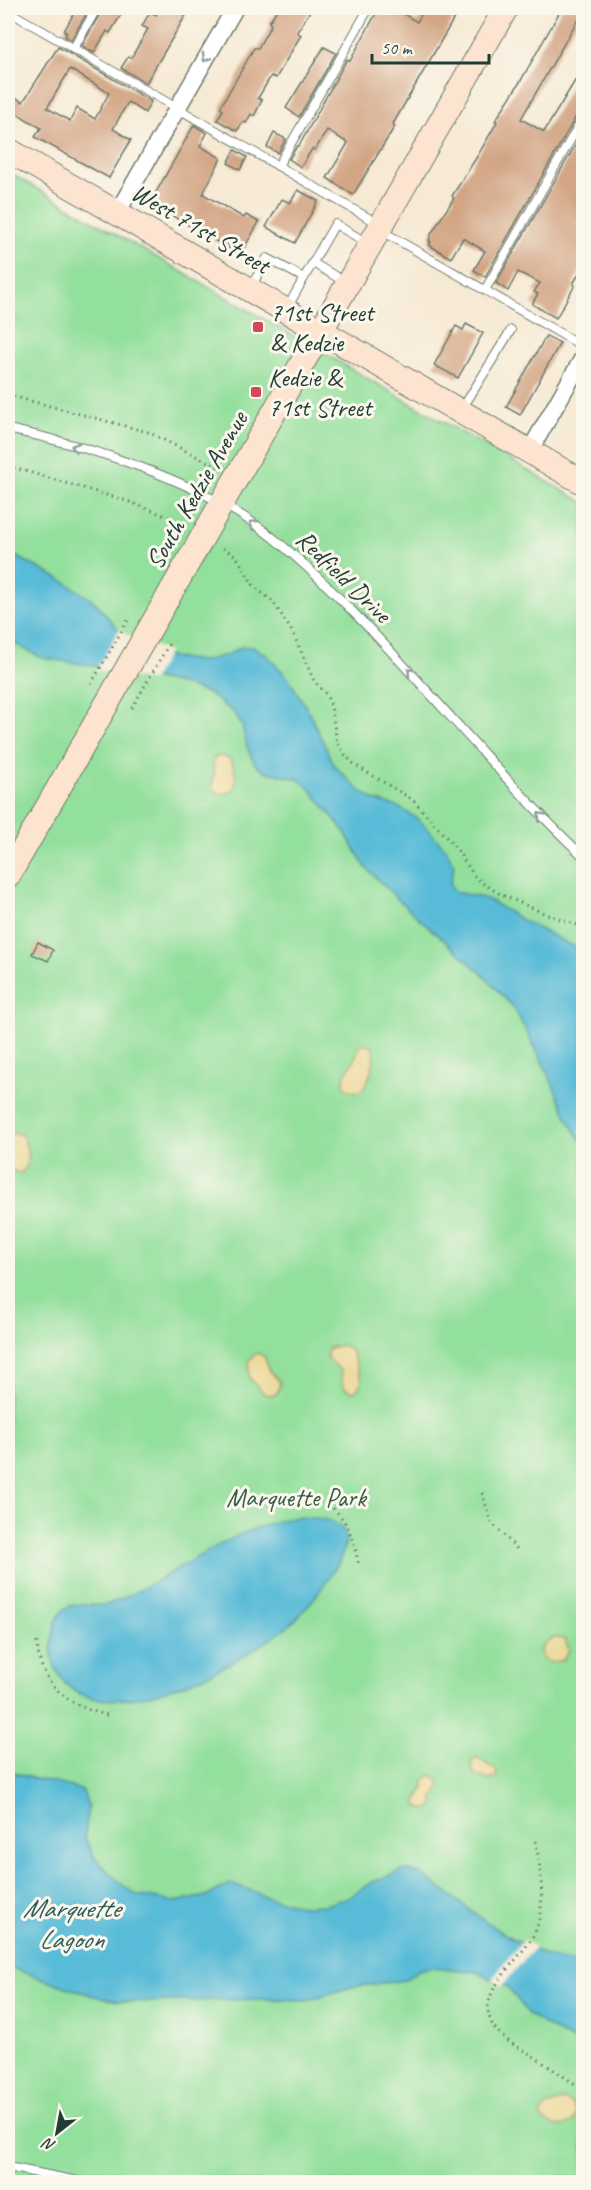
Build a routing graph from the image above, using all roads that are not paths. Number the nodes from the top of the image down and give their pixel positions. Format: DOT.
graph roads {
  1 [pos="97,8"];
  2 [pos="235,8"];
  3 [pos="369,8"];
  4 [pos="506,8"];
  5 [pos="8,11"];
  6 [pos="74,49"];
  7 [pos="177,108"];
  8 [pos="584,116"];
  9 [pos="8,150"];
  10 [pos="278,166"];
  11 [pos="117,213"];
  12 [pos="377,233"];
  13 [pos="313,263"];
  14 [pos="304,278"];
  15 [pos="348,284"];
  16 [pos="250,289"];
  17 [pos="484,290"];
  18 [pos="286,310"];
  19 [pos="511,330"];
  20 [pos="321,331"];
  21 [pos="584,347"];
  22 [pos="584,356"];
  23 [pos="461,412"];
  24 [pos="8,429"];
  25 [pos="529,452"];
  26 [pos="584,483"];
  27 [pos="220,504"];
  28 [pos="584,857"];
  29 [pos="8,876"];
  30 [pos="8,2167"];
  31 [pos="82,2182"];
  1 -- 6 [label="lane"];
  2 -- 7 [label="street, one-way"];
  3 -- 10 [label="lane"];
  4 -- 12 [label="main road, South Kedzie Avenue"];
  5 -- 6 [label="lane"];
  6 -- 7 [label="lane"];
  7 -- 10 [label="lane"];
  7 -- 11 [label="street"];
  8 -- 17 [label="lane"];
  9 -- 11 [label="main road, West 71st Street"];
  10 -- 12 [label="lane"];
  11 -- 16 [label="main road, West 71st Street"];
  12 -- 13 [label="lane"];
  12 -- 15 [label="main road, South Kedzie Avenue"];
  12 -- 17 [label="lane"];
  13 -- 14 [label="lane"];
  13 -- 15 [label="lane"];
  14 -- 16 [label="lane"];
  14 -- 18 [label="lane"];
  15 -- 20 [label="main road, South Kedzie Avenue"];
  16 -- 18 [label="main road, West 71st Street"];
  17 -- 21 [label="lane"];
  18 -- 20 [label="main road, West 71st Street"];
  19 -- 23 [label="lane"];
  20 -- 23 [label="main road, West 71st Street"];
  20 -- 27 [label="main road, South Kedzie Avenue"];
  22 -- 25 [label="street"];
  23 -- 25 [label="main road, West 71st Street"];
  27 -- 24 [label="lane, Redfield Drive, one-way"];
  25 -- 26 [label="main road, West 71st Street"];
  28 -- 27 [label="lane, Redfield Drive, one-way"];
  27 -- 29 [label="main road, South Kedzie Avenue"];
  30 -- 31 [label="lane"];
}
